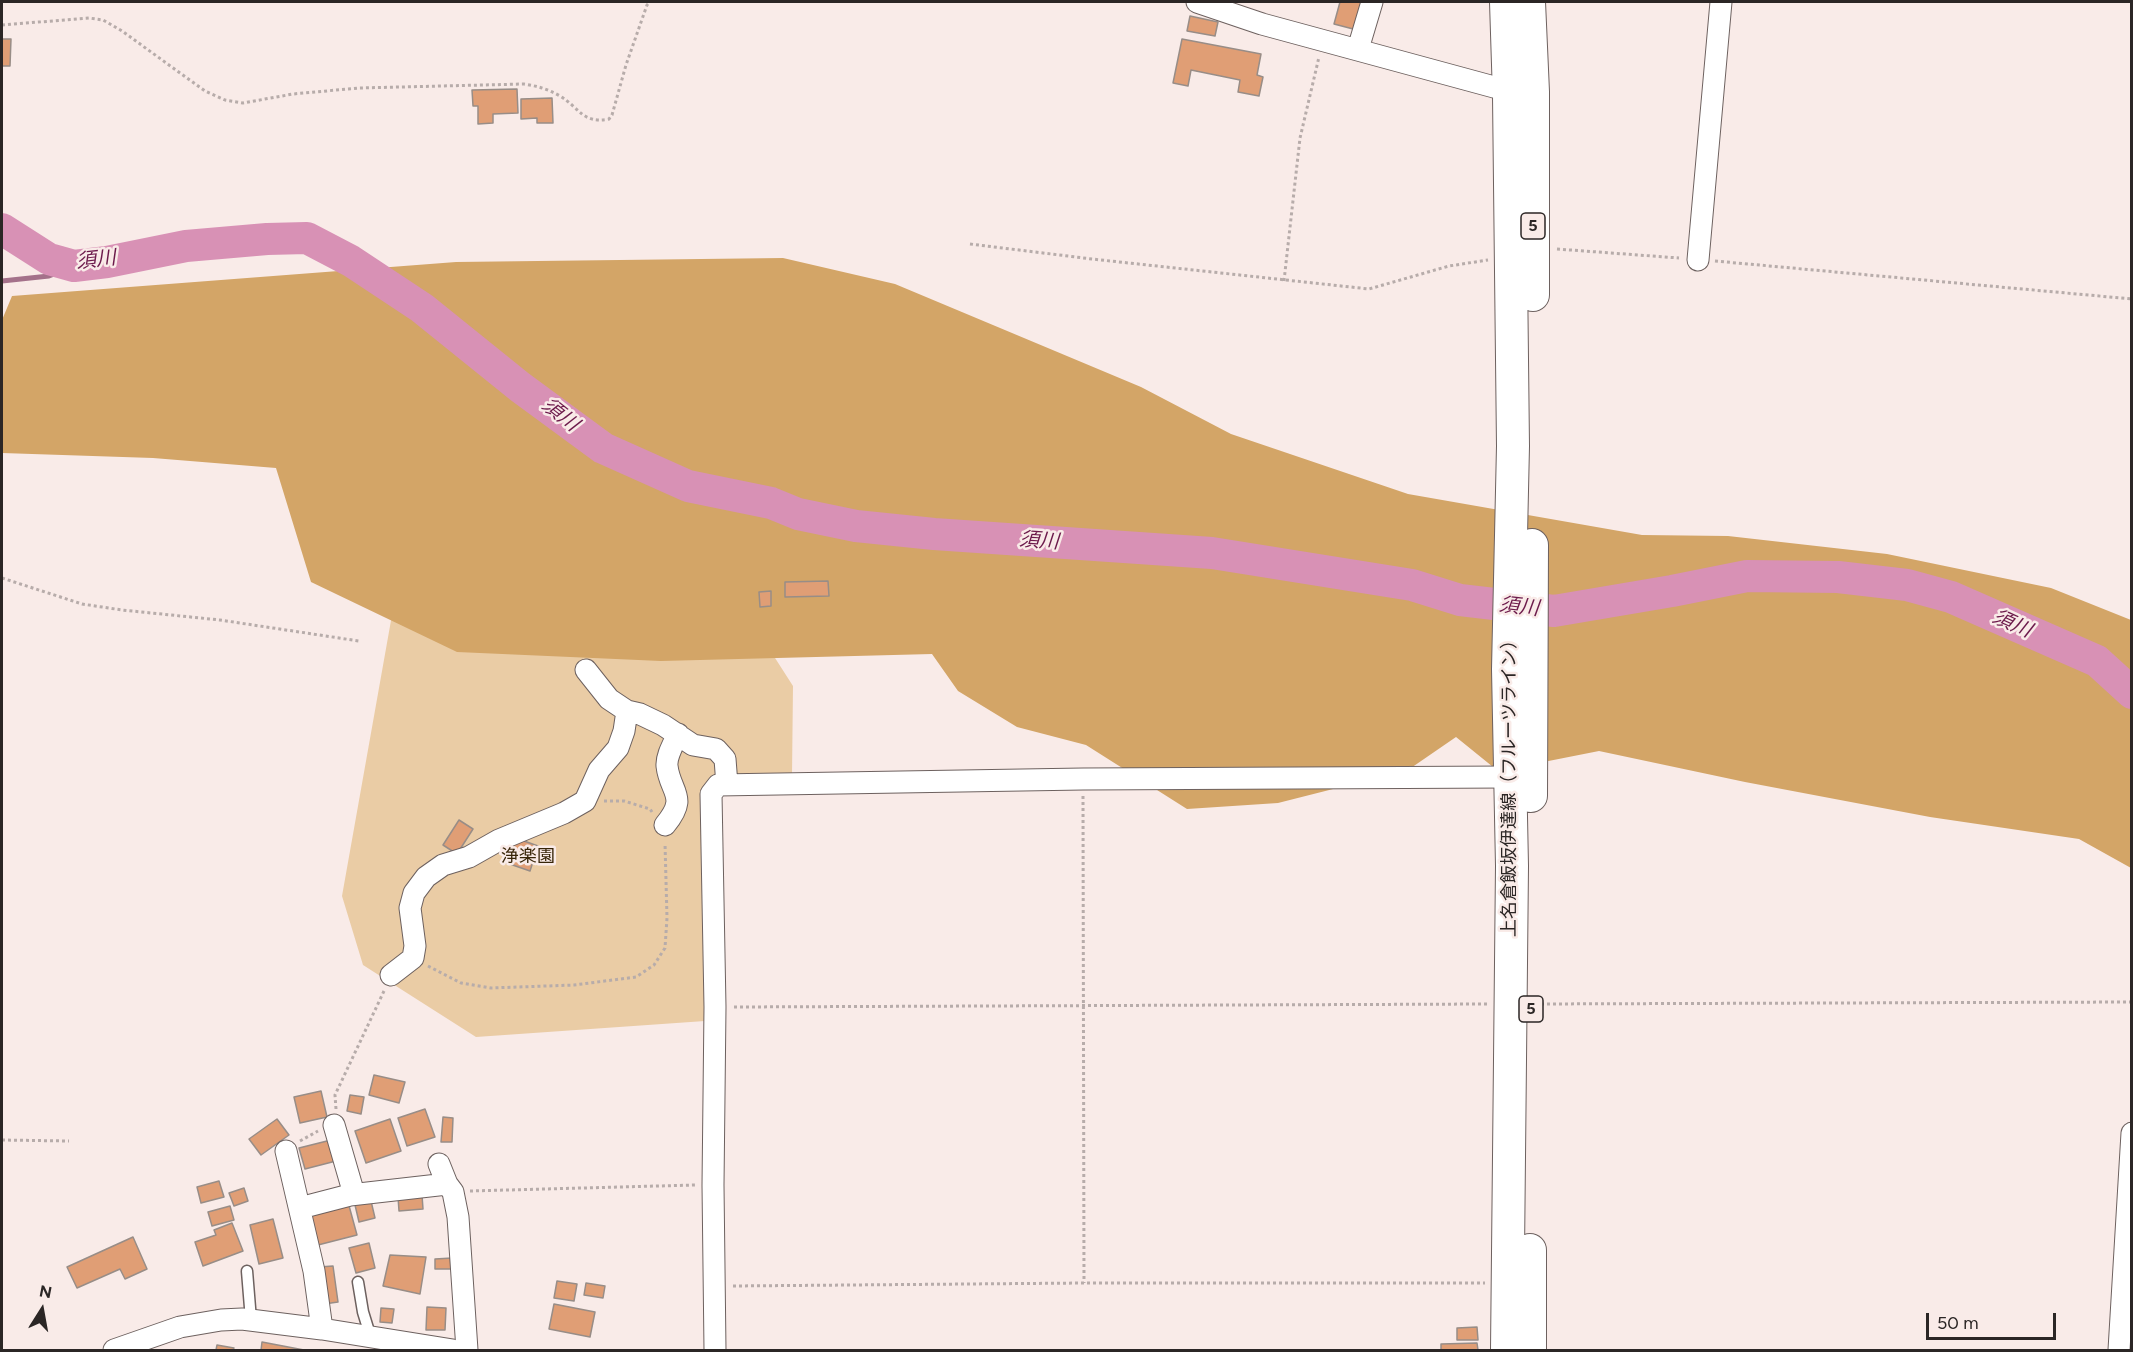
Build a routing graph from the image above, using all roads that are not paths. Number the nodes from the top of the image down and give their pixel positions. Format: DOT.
graph roads {
  1 [pos="1197,2"];
  2 [pos="1372,2"];
  3 [pos="1506,2"];
  4 [pos="1529,2"];
  5 [pos="1721,2"];
  6 [pos="1358,49"];
  7 [pos="1521,90"];
  8 [pos="1698,260"];
  9 [pos="1520,669"];
  10 [pos="586,670"];
  11 [pos="627,711"];
  12 [pos="678,734"];
  13 [pos="1510,777"];
  14 [pos="728,784"];
  15 [pos="665,825"];
  16 [pos="391,975"];
  17 [pos="1521,1004"];
  18 [pos="334,1125"];
  19 [pos="2132,1133"];
  20 [pos="286,1150"];
  21 [pos="439,1164"];
  22 [pos="450,1188"];
  23 [pos="354,1194"];
  24 [pos="300,1208"];
  25 [pos="247,1271"];
  26 [pos="358,1282"];
  27 [pos="250,1320"];
  28 [pos="333,1337"];
  29 [pos="371,1338"];
  30 [pos="114,1350"];
  31 [pos="453,1350"];
  32 [pos="467,1350"];
  33 [pos="715,1350"];
  34 [pos="1507,1350"];
  35 [pos="1530,1350"];
  36 [pos="2119,1350"];
  1 -- 6 [label="street"];
  2 -- 6 [label="street"];
  3 -- 7 [label="main road, 上名倉飯坂伊達線（フルーツライン） / 5"];
  4 -- 7 [label="main road, 上名倉飯坂伊達線（フルーツライン） / 5"];
  5 -- 8 [label="street"];
  6 -- 7 [label="street"];
  7 -- 9 [label="main road, 上名倉飯坂伊達線（フルーツライン） / 5"];
  9 -- 13 [label="main road, 上名倉飯坂伊達線（フルーツライン） / 5"];
  9 -- 17 [label="main road, 上名倉飯坂伊達線（フルーツライン） / 5"];
  10 -- 11 [label="street"];
  11 -- 12 [label="street"];
  11 -- 16 [label="street"];
  12 -- 14 [label="street"];
  12 -- 15 [label="street"];
  13 -- 14 [label="street"];
  13 -- 17 [label="main road, 上名倉飯坂伊達線（フルーツライン） / 5"];
  14 -- 33 [label="street"];
  17 -- 34 [label="main road, 上名倉飯坂伊達線（フルーツライン） / 5"];
  17 -- 35 [label="main road, 上名倉飯坂伊達線（フルーツライン） / 5"];
  18 -- 23 [label="street"];
  19 -- 36 [label="street"];
  20 -- 24 [label="street"];
  21 -- 22 [label="street"];
  22 -- 23 [label="street"];
  22 -- 32 [label="street"];
  23 -- 24 [label="street"];
  24 -- 28 [label="street"];
  25 -- 27 [label="lane"];
  26 -- 29 [label="lane"];
  27 -- 28 [label="street"];
  27 -- 30 [label="street"];
  28 -- 29 [label="street"];
  29 -- 31 [label="street"];
}
